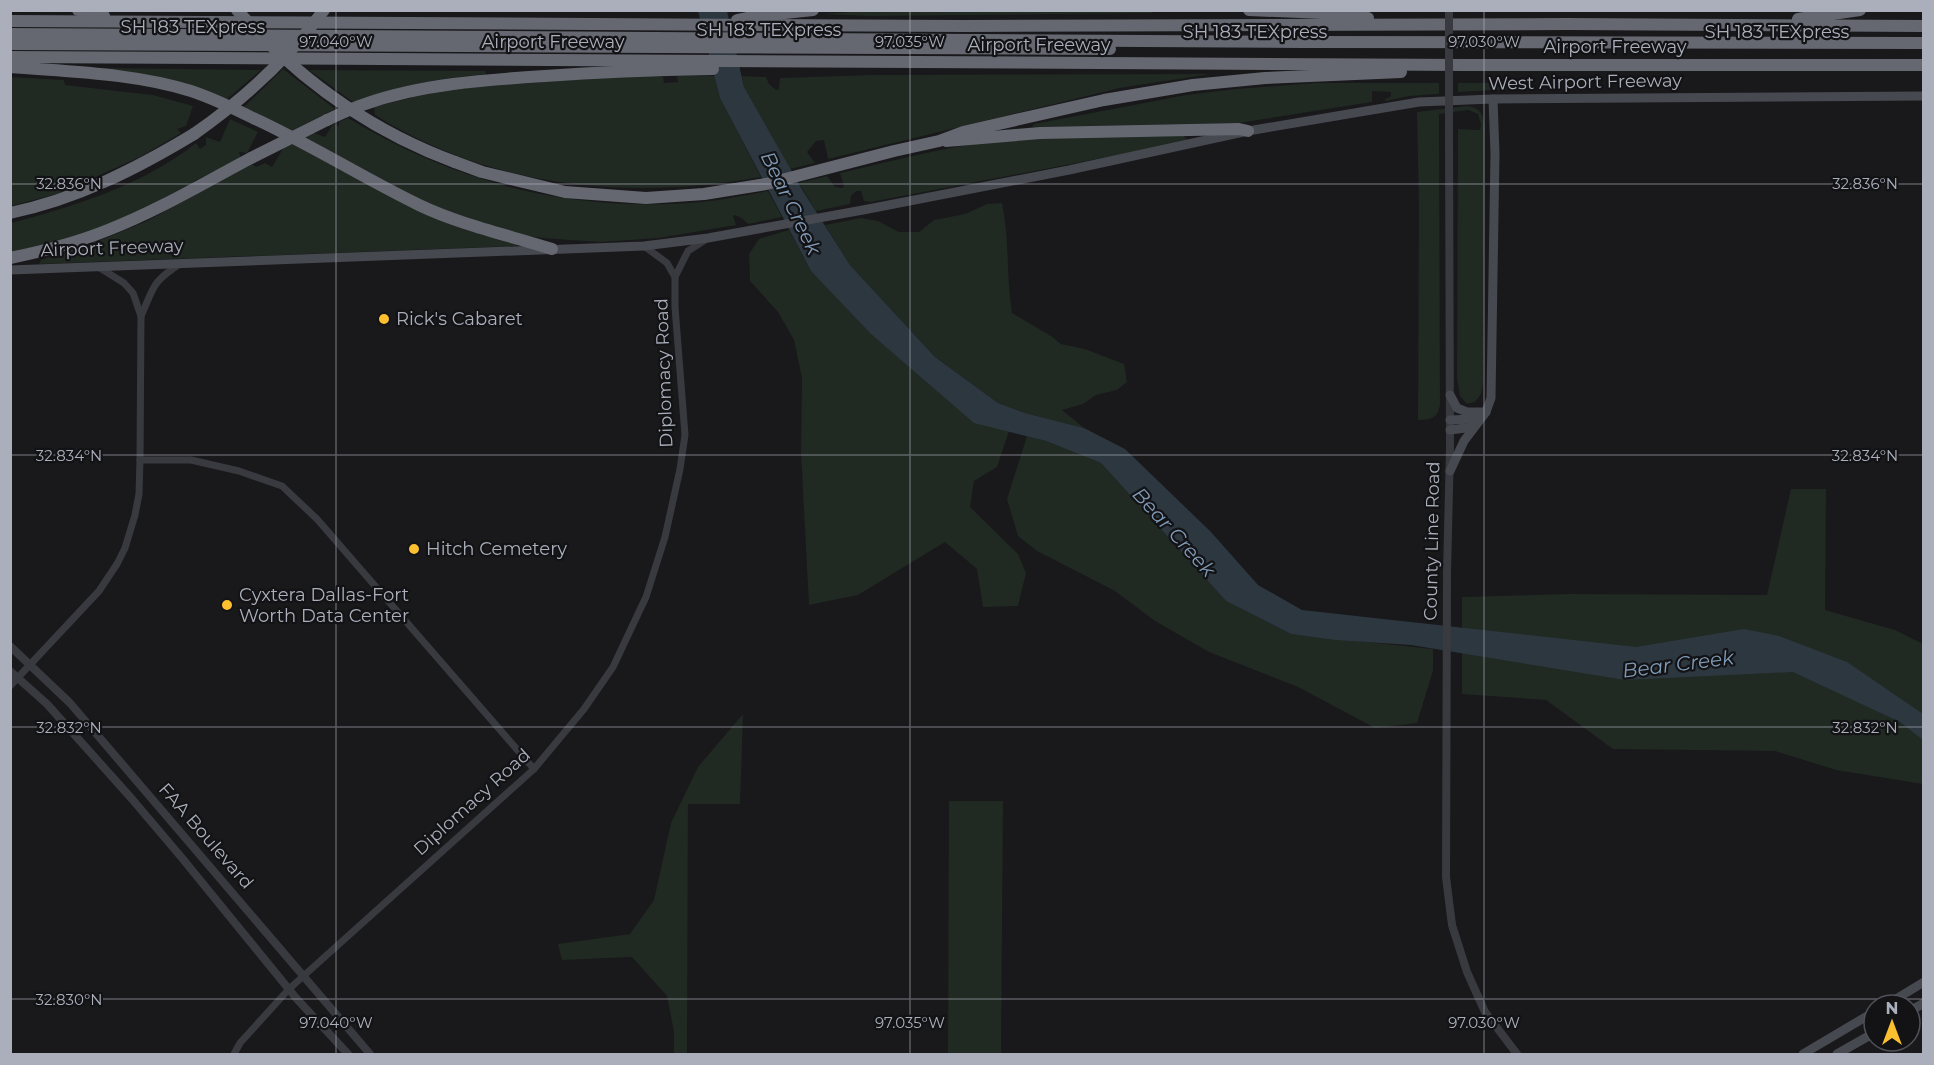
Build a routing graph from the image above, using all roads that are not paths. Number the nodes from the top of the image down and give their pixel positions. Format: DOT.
graph roads {
  1 [pos="78,10"];
  2 [pos="237,10"];
  3 [pos="324,10"];
  4 [pos="813,10"];
  5 [pos="1250,10"];
  6 [pos="1449,10"];
  7 [pos="1860,10"];
  8 [pos="10,21"];
  9 [pos="126,21"];
  10 [pos="757,21"];
  11 [pos="1438,25"];
  12 [pos="1757,25"];
  13 [pos="1923,27"];
  14 [pos="10,34"];
  15 [pos="1923,42"];
  16 [pos="661,43"];
  17 [pos="763,43"];
  18 [pos="10,44"];
  19 [pos="1923,50"];
  20 [pos="10,57"];
  21 [pos="667,65"];
  22 [pos="1923,65"];
  23 [pos="1465,66"];
  24 [pos="10,67"];
  25 [pos="1923,96"];
  26 [pos="1493,99"];
  27 [pos="1248,131"];
  28 [pos="939,141"];
  29 [pos="10,213"];
  30 [pos="708,238"];
  31 [pos="644,246"];
  32 [pos="552,249"];
  33 [pos="10,258"];
  34 [pos="182,263"];
  35 [pos="99,267"];
  36 [pos="10,270"];
  37 [pos="675,276"];
  38 [pos="141,316"];
  39 [pos="1450,395"];
  40 [pos="1486,412"];
  41 [pos="1450,425"];
  42 [pos="140,460"];
  43 [pos="1449,471"];
  44 [pos="10,645"];
  45 [pos="31,664"];
  46 [pos="10,671"];
  47 [pos="18,678"];
  48 [pos="10,686"];
  49 [pos="123,766"];
  50 [pos="534,769"];
  51 [pos="111,776"];
  52 [pos="211,868"];
  53 [pos="198,878"];
  54 [pos="303,975"];
  55 [pos="1923,982"];
  56 [pos="289,989"];
  57 [pos="1905,993"];
  58 [pos="1862,1019"];
  59 [pos="1862,1040"];
  60 [pos="1823,1043"];
  61 [pos="234,1054"];
  62 [pos="348,1054"];
  63 [pos="370,1054"];
  64 [pos="1517,1054"];
  65 [pos="1803,1054"];
  66 [pos="1831,1054"];
  67 [pos="1837,1054"];
  1 -- 9 [label="highway"];
  2 -- 28 [label="highway, bridge"];
  3 -- 29 [label="highway, bridge"];
  4 -- 10 [label="highway"];
  5 -- 11 [label="highway"];
  6 -- 39 [label="street, County Line Road, bridge"];
  7 -- 12 [label="highway"];
  8 -- 9 [label="highway, Airport Freeway"];
  9 -- 10 [label="highway, Airport Freeway"];
  10 -- 11 [label="highway, Airport Freeway"];
  11 -- 12 [label="highway, Airport Freeway"];
  12 -- 13 [label="highway, Airport Freeway"];
  14 -- 16 [label="highway, SH 183 TEXpress"];
  15 -- 17 [label="highway, SH 183 TEXpress"];
  16 -- 17 [label="highway, SH 183 TEXpress"];
  16 -- 18 [label="highway, SH 183 TEXpress"];
  17 -- 19 [label="highway, SH 183 TEXpress"];
  20 -- 21 [label="highway, Airport Freeway"];
  21 -- 23 [label="highway, Airport Freeway"];
  21 -- 33 [label="highway, bridge"];
  22 -- 23 [label="highway, Airport Freeway"];
  23 -- 28 [label="highway"];
  24 -- 32 [label="highway"];
  25 -- 26 [label="main road, West Airport Freeway"];
  26 -- 27 [label="main road, West Airport Freeway"];
  26 -- 40 [label="main road"];
  27 -- 28 [label="highway"];
  27 -- 30 [label="main road, Airport Freeway"];
  30 -- 31 [label="main road, Airport Freeway"];
  30 -- 37 [label="street, Diplomacy Road"];
  31 -- 32 [label="main road, Airport Freeway"];
  31 -- 37 [label="street, Diplomacy Road"];
  32 -- 34 [label="main road, Airport Freeway"];
  34 -- 35 [label="main road, Airport Freeway"];
  34 -- 38 [label="street"];
  35 -- 36 [label="main road, Airport Freeway"];
  35 -- 38 [label="street"];
  37 -- 50 [label="street, Diplomacy Road"];
  38 -- 42 [label="street"];
  39 -- 40 [label="main road"];
  39 -- 41 [label="street, County Line Road"];
  40 -- 41 [label="main road"];
  40 -- 43 [label="main road"];
  41 -- 43 [label="street, County Line Road"];
  42 -- 45 [label="street"];
  42 -- 50 [label="street"];
  43 -- 64 [label="street, County Line Road"];
  44 -- 45 [label="street, FAA Boulevard"];
  45 -- 47 [label="street"];
  45 -- 49 [label="street, FAA Boulevard"];
  46 -- 47 [label="street, FAA Boulevard"];
  47 -- 48 [label="street"];
  47 -- 51 [label="street, FAA Boulevard"];
  49 -- 51 [label="street"];
  49 -- 52 [label="street, FAA Boulevard"];
  50 -- 54 [label="street, Diplomacy Road"];
  51 -- 53 [label="street, FAA Boulevard"];
  52 -- 53 [label="street"];
  52 -- 54 [label="street, FAA Boulevard"];
  53 -- 56 [label="street, FAA Boulevard"];
  54 -- 56 [label="street, Diplomacy Road"];
  54 -- 63 [label="street, FAA Boulevard"];
  55 -- 57 [label="main road"];
  56 -- 61 [label="street, Diplomacy Road"];
  56 -- 62 [label="street, FAA Boulevard"];
  58 -- 60 [label="main road"];
  59 -- 67 [label="main road"];
  60 -- 65 [label="main road"];
  60 -- 66 [label="main road"];
}
